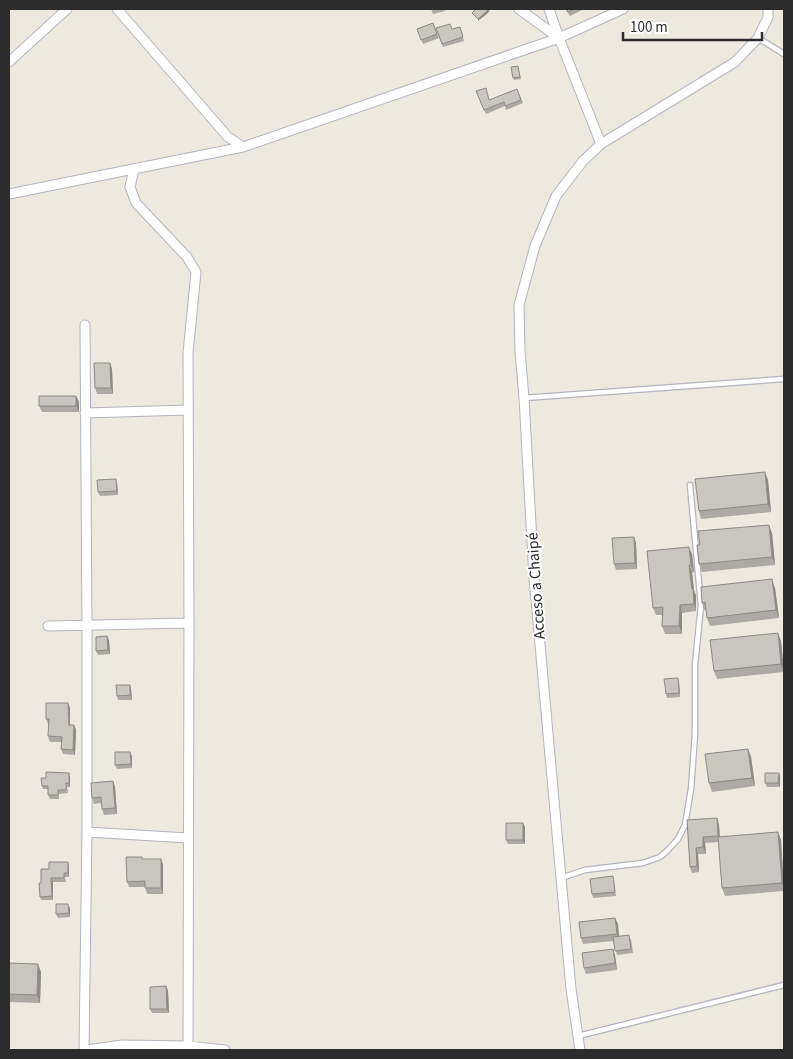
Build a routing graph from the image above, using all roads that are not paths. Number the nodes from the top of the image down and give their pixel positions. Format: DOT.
graph roads {
  1 [pos="67,9"];
  2 [pos="117,9"];
  3 [pos="519,9"];
  4 [pos="549,9"];
  5 [pos="623,9"];
  6 [pos="768,9"];
  7 [pos="559,38"];
  8 [pos="758,38"];
  9 [pos="784,54"];
  10 [pos="9,62"];
  11 [pos="601,144"];
  12 [pos="243,147"];
  13 [pos="134,169"];
  14 [pos="9,194"];
  15 [pos="85,325"];
  16 [pos="784,379"];
  17 [pos="524,398"];
  18 [pos="188,410"];
  19 [pos="86,413"];
  20 [pos="690,485"];
  21 [pos="189,623"];
  22 [pos="48,626"];
  23 [pos="87,626"];
  24 [pos="87,832"];
  25 [pos="188,838"];
  26 [pos="561,878"];
  27 [pos="784,985"];
  28 [pos="578,1036"];
  29 [pos="188,1046"];
  30 [pos="85,1050"];
  31 [pos="225,1050"];
  32 [pos="580,1050"];
  1 -- 10 [label="street"];
  2 -- 12 [label="street"];
  3 -- 7 [label="street"];
  4 -- 7 [label="street"];
  5 -- 7 [label="street"];
  6 -- 8 [label="street"];
  7 -- 11 [label="street"];
  7 -- 12 [label="street"];
  8 -- 9 [label="lane"];
  8 -- 11 [label="street, Acceso a Chaipé"];
  11 -- 17 [label="street, Acceso a Chaipé"];
  12 -- 13 [label="street"];
  13 -- 14 [label="street"];
  13 -- 18 [label="street"];
  15 -- 19 [label="street"];
  16 -- 17 [label="lane"];
  17 -- 26 [label="street, Acceso a Chaipé"];
  18 -- 19 [label="street"];
  18 -- 21 [label="street"];
  19 -- 23 [label="street"];
  20 -- 26 [label="lane"];
  21 -- 23 [label="street"];
  21 -- 25 [label="street"];
  22 -- 23 [label="street"];
  23 -- 24 [label="street"];
  24 -- 25 [label="street"];
  24 -- 30 [label="street"];
  25 -- 29 [label="street"];
  26 -- 28 [label="street, Acceso a Chaipé"];
  27 -- 28 [label="lane"];
  28 -- 32 [label="street, Acceso a Chaipé"];
  29 -- 30 [label="street"];
  29 -- 31 [label="street"];
}
